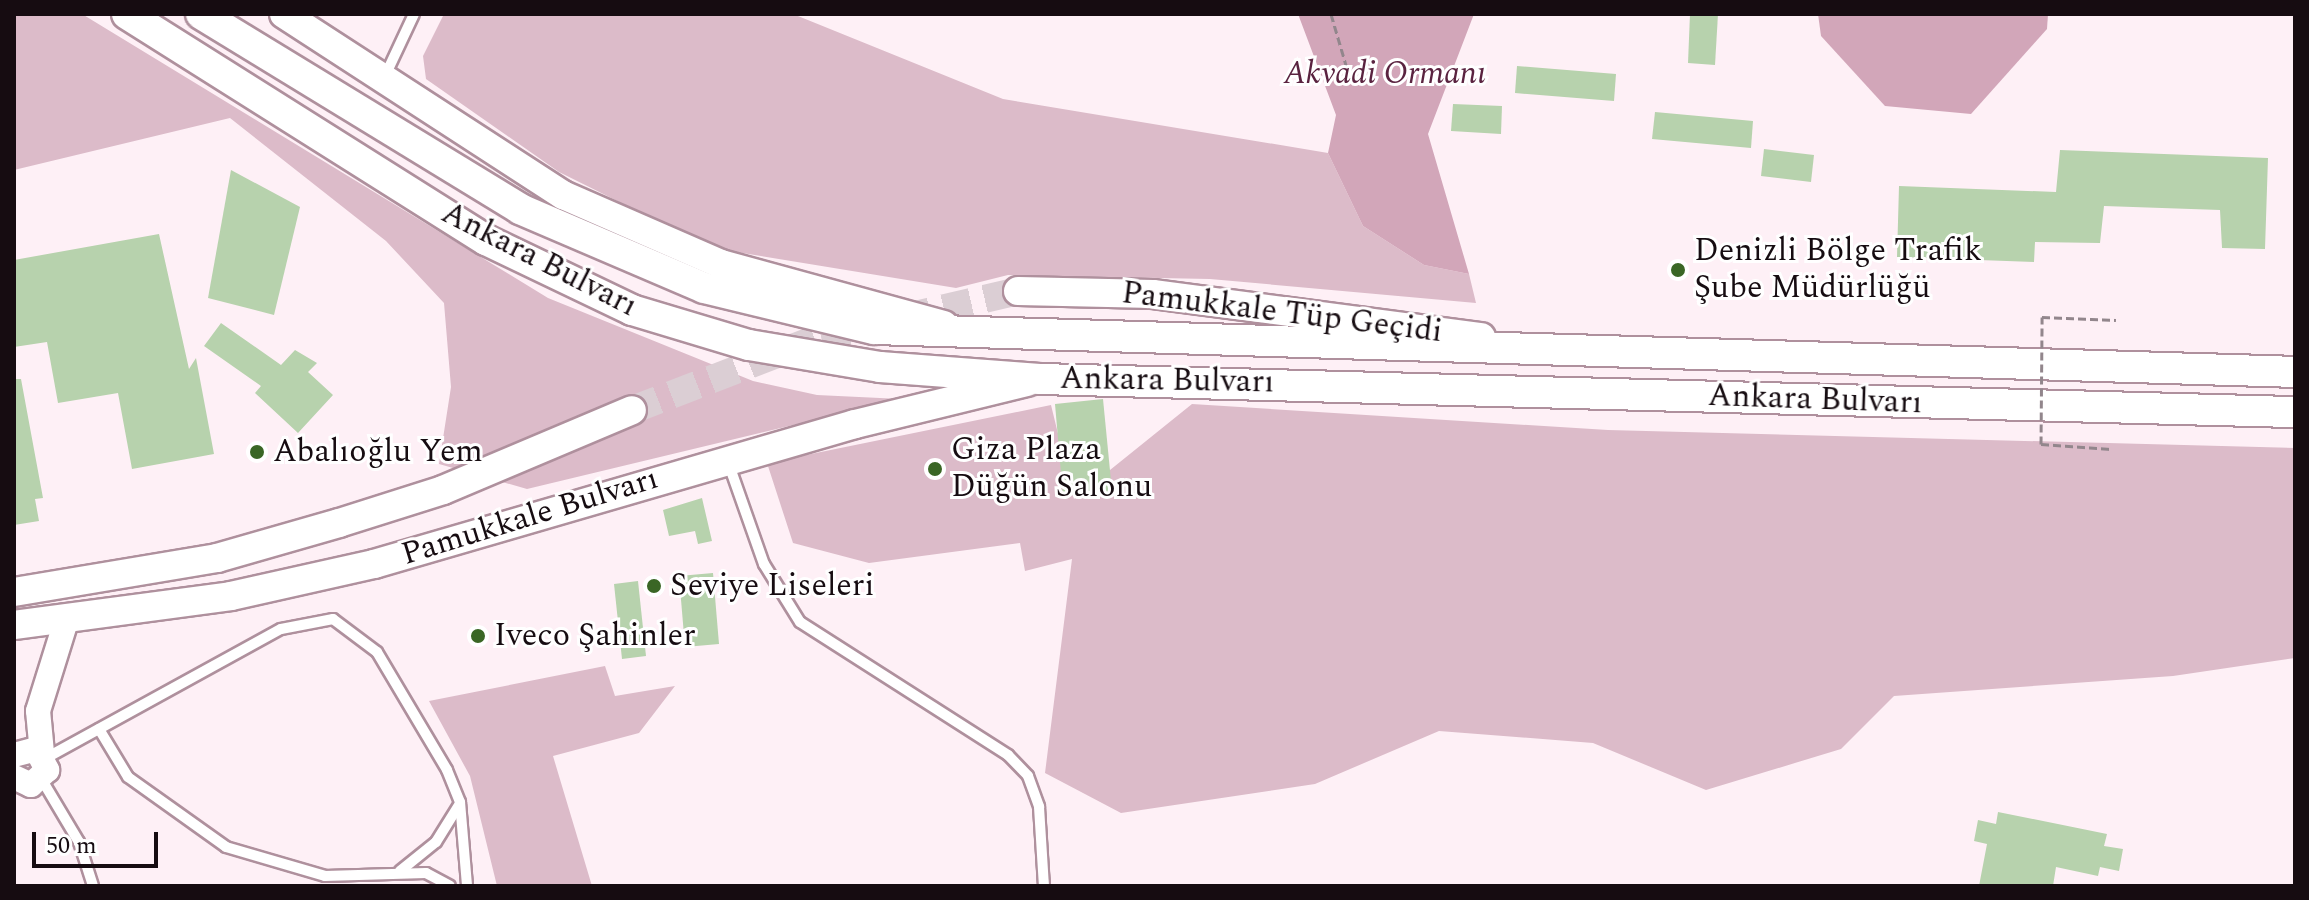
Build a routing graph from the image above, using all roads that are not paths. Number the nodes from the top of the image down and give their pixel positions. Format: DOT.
graph roads {
  1 [pos="127,14"];
  2 [pos="201,14"];
  3 [pos="284,14"];
  4 [pos="414,14"];
  5 [pos="385,76"];
  6 [pos="1018,291"];
  7 [pos="988,337"];
  8 [pos="1545,346"];
  9 [pos="2295,372"];
  10 [pos="1040,379"];
  11 [pos="632,410"];
  12 [pos="2295,412"];
  13 [pos="728,460"];
  14 [pos="14,592"];
  15 [pos="66,621"];
  16 [pos="14,625"];
  17 [pos="99,729"];
  18 [pos="14,755"];
  19 [pos="30,775"];
  20 [pos="460,802"];
  21 [pos="400,871"];
  22 [pos="93,886"];
  23 [pos="450,886"];
  24 [pos="467,886"];
  25 [pos="1044,886"];
  1 -- 10 [label="main road, Ankara Bulvarı"];
  2 -- 7 [label="main road, Ankara Bulvarı"];
  3 -- 5 [label="main road"];
  4 -- 5 [label="lane"];
  5 -- 7 [label="main road"];
  6 -- 8 [label="main road, Pamukkale Tüp Geçidi"];
  7 -- 8 [label="main road, Ankara Bulvarı"];
  8 -- 9 [label="main road, Ankara Bulvarı"];
  10 -- 12 [label="main road, Ankara Bulvarı"];
  10 -- 13 [label="main road, Pamukkale Bulvarı"];
  11 -- 14 [label="main road, Pamukkale Bulvarı"];
  13 -- 15 [label="main road, Pamukkale Bulvarı"];
  13 -- 25 [label="lane"];
  15 -- 16 [label="main road, Pamukkale Bulvarı"];
  15 -- 19 [label="street"];
  17 -- 19 [label="lane"];
  17 -- 20 [label="lane"];
  17 -- 21 [label="lane"];
  18 -- 19 [label="street"];
  19 -- 22 [label="lane"];
  20 -- 21 [label="lane"];
  20 -- 24 [label="lane"];
  21 -- 23 [label="lane"];
}
